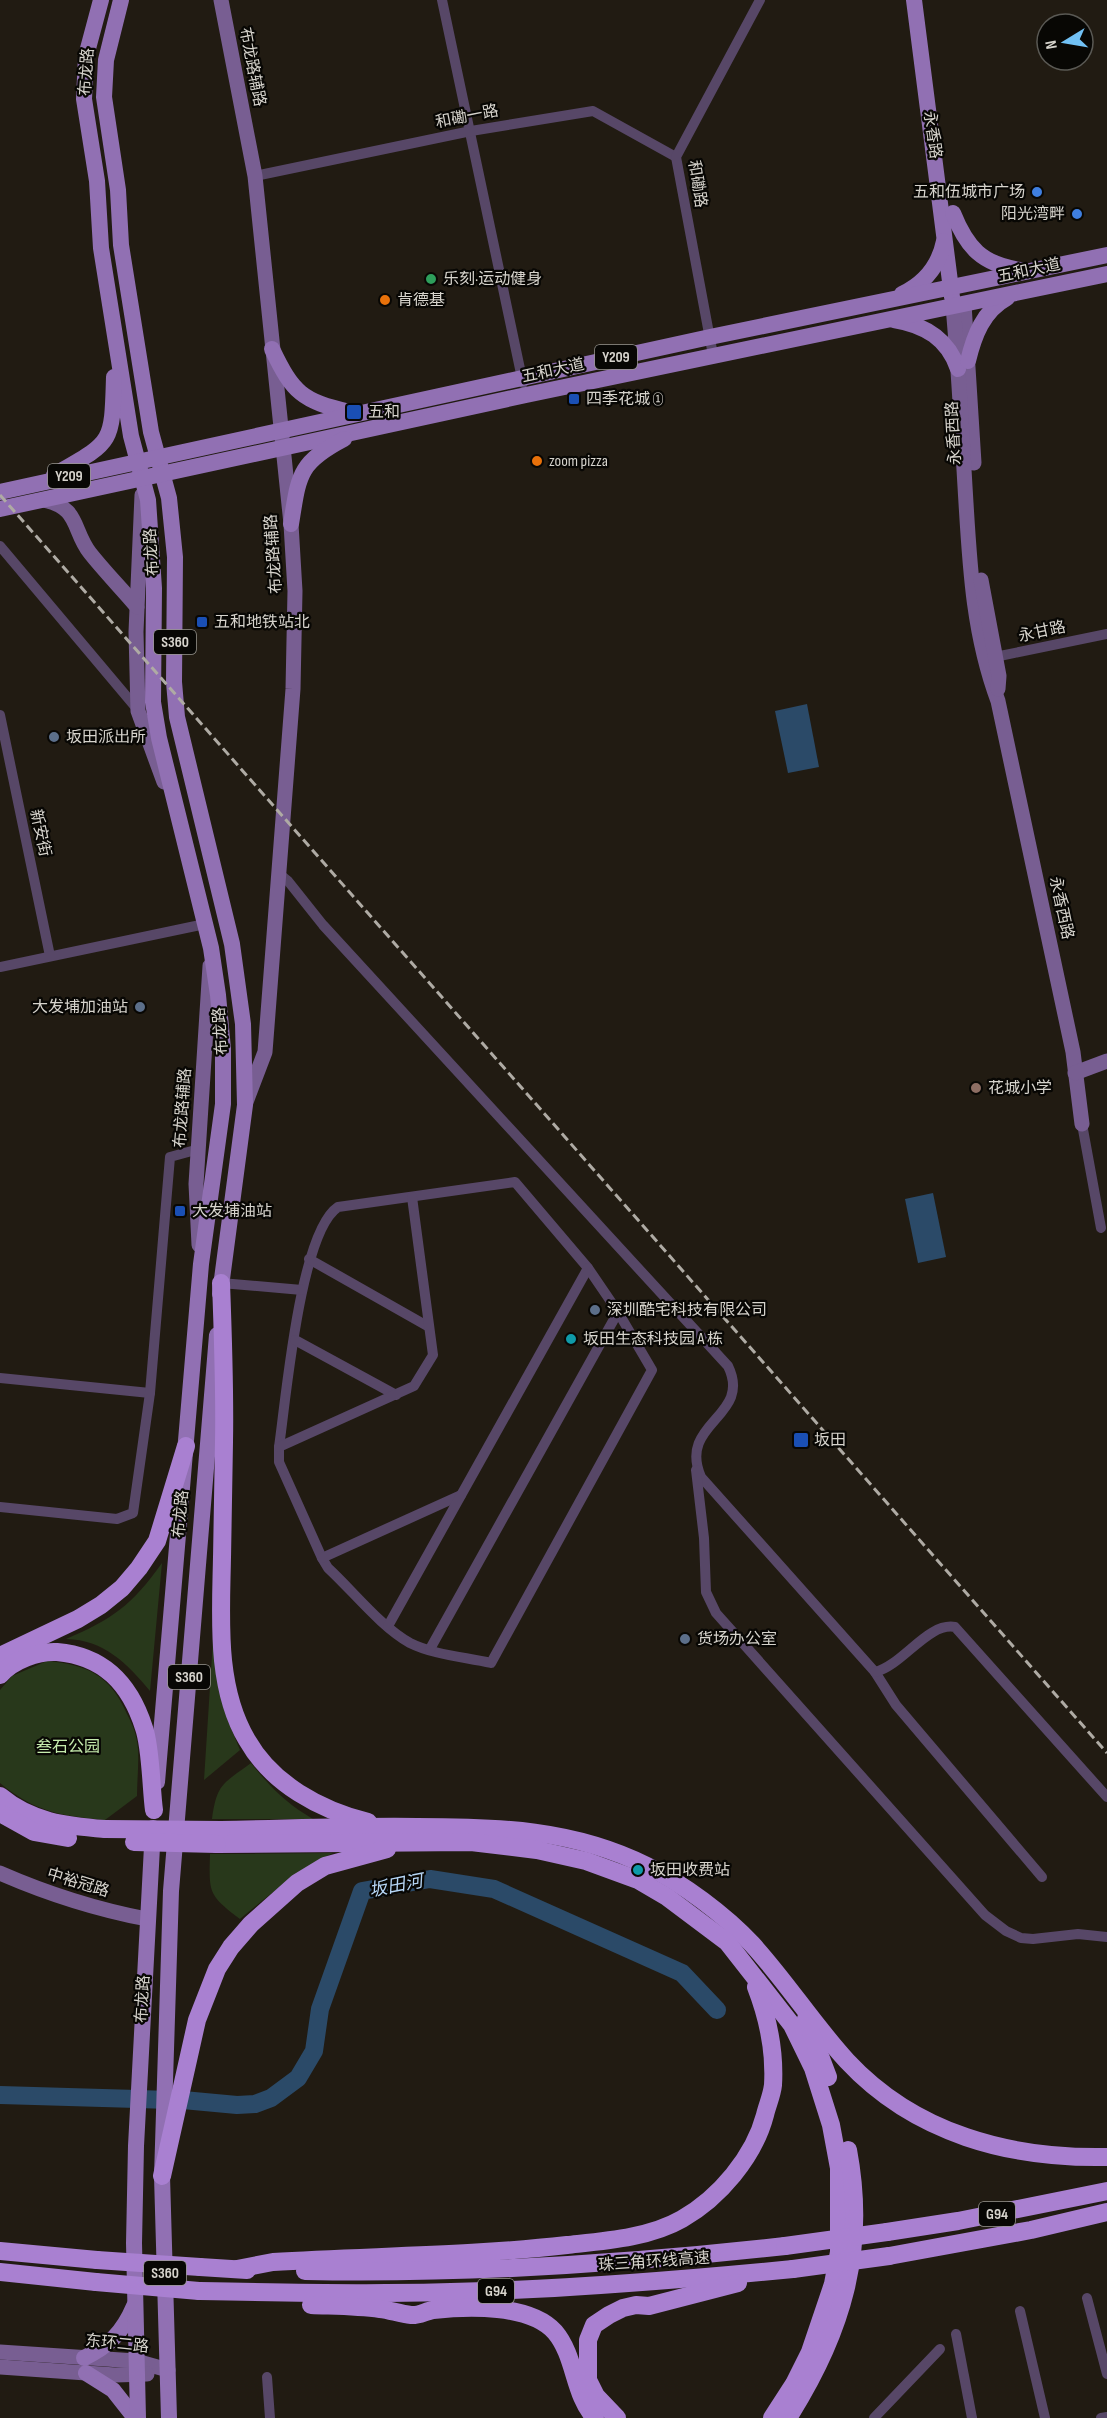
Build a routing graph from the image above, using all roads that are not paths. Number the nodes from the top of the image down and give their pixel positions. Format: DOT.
graph roads {
  1 [pos="101,0"];
  2 [pos="122,0"];
  3 [pos="221,0"];
  4 [pos="442,0"];
  5 [pos="760,0"];
  6 [pos="914,0"];
  7 [pos="925,0"];
  8 [pos="471,130"];
  9 [pos="676,157"];
  10 [pos="255,176"];
  11 [pos="953,213"];
  12 [pos="945,231"];
  13 [pos="1107,255"];
  14 [pos="1034,270"];
  15 [pos="1107,274"];
  16 [pos="956,286"];
  17 [pos="1039,289"];
  18 [pos="1020,293"];
  19 [pos="883,301"];
  20 [pos="958,305"];
  21 [pos="882,320"];
  22 [pos="710,337"];
  23 [pos="116,340"];
  24 [pos="272,349"];
  25 [pos="713,355"];
  26 [pos="963,365"];
  27 [pos="522,378"];
  28 [pos="526,395"];
  29 [pos="357,413"];
  30 [pos="281,430"];
  31 [pos="361,430"];
  32 [pos="283,447"];
  33 [pos="158,457"];
  34 [pos="138,461"];
  35 [pos="163,474"];
  36 [pos="142,478"];
  37 [pos="40,483"];
  38 [pos="0,492"];
  39 [pos="43,500"];
  40 [pos="0,509"];
  41 [pos="291,524"];
  42 [pos="1,550"];
  43 [pos="137,607"];
  44 [pos="1107,634"];
  45 [pos="989,658"];
  46 [pos="138,711"];
  47 [pos="0,715"];
  48 [pos="177,809"];
  49 [pos="277,875"];
  50 [pos="205,924"];
  51 [pos="211,948"];
  52 [pos="50,956"];
  53 [pos="0,967"];
  54 [pos="1107,1061"];
  55 [pos="1107,1071"];
  56 [pos="1075,1073"];
  57 [pos="244,1105"];
  58 [pos="1082,1124"];
  59 [pos="199,1149"];
  60 [pos="412,1197"];
  61 [pos="1101,1228"];
  62 [pos="309,1259"];
  63 [pos="588,1268"];
  64 [pos="201,1270"];
  65 [pos="221,1283"];
  66 [pos="302,1290"];
  67 [pos="618,1312"];
  68 [pos="429,1327"];
  69 [pos="295,1340"];
  70 [pos="0,1378"];
  71 [pos="150,1392"];
  72 [pos="396,1395"];
  73 [pos="186,1446"];
  74 [pos="279,1447"];
  75 [pos="695,1464"];
  76 [pos="461,1495"];
  77 [pos="0,1508"];
  78 [pos="322,1558"];
  79 [pos="388,1626"];
  80 [pos="430,1649"];
  81 [pos="0,1656"];
  82 [pos="874,1672"];
  83 [pos="0,1676"];
  84 [pos="0,1796"];
  85 [pos="1107,1797"];
  86 [pos="154,1810"];
  87 [pos="0,1813"];
  88 [pos="387,1827"];
  89 [pos="103,1835"];
  90 [pos="219,1837"];
  91 [pos="416,1841"];
  92 [pos="0,1873"];
  93 [pos="1042,1877"];
  94 [pos="147,1919"];
  95 [pos="1107,1937"];
  96 [pos="749,1969"];
  97 [pos="799,2001"];
  98 [pos="1107,2157"];
  99 [pos="162,2176"];
  100 [pos="1107,2191"];
  101 [pos="1107,2212"];
  102 [pos="0,2251"];
  103 [pos="237,2269"];
  104 [pos="793,2269"];
  105 [pos="0,2272"];
  106 [pos="199,2291"];
  107 [pos="1087,2298"];
  108 [pos="135,2302"];
  109 [pos="1020,2311"];
  110 [pos="956,2334"];
  111 [pos="940,2349"];
  112 [pos="0,2352"];
  113 [pos="85,2366"];
  114 [pos="0,2367"];
  115 [pos="137,2368"];
  116 [pos="168,2370"];
  117 [pos="1107,2374"];
  118 [pos="267,2377"];
  119 [pos="1107,2417"];
  120 [pos="136,2418"];
  121 [pos="169,2418"];
  122 [pos="270,2418"];
  123 [pos="595,2418"];
  124 [pos="616,2418"];
  125 [pos="772,2418"];
  126 [pos="788,2418"];
  127 [pos="874,2418"];
  128 [pos="972,2418"];
  129 [pos="1045,2418"];
  130 [pos="1101,2418"];
  1 -- 23 [label="main road, 布龙路 / S360"];
  2 -- 33 [label="main road, 布龙路 / S360"];
  3 -- 10 [label="main road, 布龙路辅路"];
  4 -- 8 [label="street"];
  5 -- 9 [label="street, 和磡路"];
  6 -- 12 [label="main road, 永香路"];
  7 -- 11 [label="main road, 永香路"];
  8 -- 9 [label="street, 和磡一路"];
  8 -- 10 [label="street, 和磡一路"];
  8 -- 27 [label="street"];
  9 -- 22 [label="street, 和磡路"];
  10 -- 24 [label="main road, 布龙路辅路"];
  11 -- 14 [label="main road"];
  11 -- 16 [label="main road, 永香路"];
  12 -- 16 [label="main road, 永香路"];
  12 -- 19 [label="main road"];
  13 -- 14 [label="main road, 五和大道 / Y209"];
  14 -- 16 [label="main road, 五和大道 / Y209"];
  14 -- 17 [label="main road"];
  15 -- 17 [label="main road, 五和大道 / Y209"];
  16 -- 19 [label="main road, 五和大道 / Y209"];
  16 -- 20 [label="main road, 永香路"];
  17 -- 18 [label="main road, 五和大道 / Y209"];
  18 -- 20 [label="main road, 五和大道 / Y209"];
  18 -- 26 [label="main road"];
  19 -- 21 [label="main road"];
  19 -- 22 [label="main road, 五和大道 / Y209"];
  20 -- 21 [label="main road, 五和大道 / Y209"];
  20 -- 26 [label="main road, 永香西路"];
  21 -- 25 [label="main road, 五和大道 / Y209"];
  21 -- 26 [label="main road"];
  22 -- 25 [label="street, 和磡路"];
  22 -- 27 [label="main road, 五和大道 / Y209"];
  23 -- 34 [label="main road, 布龙路 / S360"];
  23 -- 37 [label="main road"];
  24 -- 29 [label="main road"];
  24 -- 30 [label="main road, 布龙路辅路"];
  25 -- 28 [label="main road, 五和大道 / Y209"];
  26 -- 45 [label="main road, 永香西路"];
  27 -- 28 [label="street"];
  27 -- 29 [label="main road, 五和大道 / Y209"];
  28 -- 31 [label="main road, 五和大道 / Y209"];
  29 -- 30 [label="main road, 五和大道 / Y209"];
  30 -- 32 [label="main road, 布龙路辅路"];
  30 -- 33 [label="main road, 五和大道 / Y209"];
  31 -- 32 [label="main road, 五和大道 / Y209"];
  31 -- 41 [label="main road"];
  32 -- 35 [label="main road, 五和大道 / Y209"];
  32 -- 41 [label="main road, 布龙路辅路"];
  33 -- 34 [label="main road, 五和大道 / Y209"];
  33 -- 35 [label="main road, 布龙路 / S360"];
  34 -- 36 [label="main road, 布龙路 / S360"];
  34 -- 37 [label="main road, 五和大道 / Y209"];
  35 -- 36 [label="main road, 五和大道 / Y209"];
  35 -- 57 [label="main road, 布龙路 / S360"];
  36 -- 39 [label="main road, 五和大道 / Y209"];
  36 -- 43 [label="main road"];
  36 -- 48 [label="main road, 布龙路 / S360"];
  37 -- 38 [label="main road, 五和大道 / Y209"];
  39 -- 40 [label="main road, 五和大道 / Y209"];
  39 -- 43 [label="main road"];
  41 -- 49 [label="main road, 布龙路辅路"];
  42 -- 46 [label="street"];
  43 -- 46 [label="main road"];
  44 -- 45 [label="street, 永甘路"];
  45 -- 56 [label="main road, 永香西路"];
  46 -- 48 [label="main road"];
  47 -- 52 [label="street, 新安街"];
  48 -- 50 [label="main road, 布龙路 / S360"];
  49 -- 57 [label="main road, 布龙路辅路"];
  49 -- 75 [label="street"];
  50 -- 51 [label="main road, 布龙路 / S360"];
  50 -- 52 [label="street"];
  51 -- 59 [label="main road, 布龙路辅路"];
  51 -- 64 [label="main road, 布龙路 / S360"];
  52 -- 53 [label="street"];
  54 -- 56 [label="main road"];
  55 -- 56 [label="main road"];
  56 -- 58 [label="main road, 永香西路"];
  57 -- 65 [label="main road, 布龙路 / S360"];
  58 -- 61 [label="street"];
  59 -- 64 [label="main road, 布龙路辅路"];
  59 -- 71 [label="street"];
  60 -- 62 [label="street"];
  60 -- 63 [label="street"];
  60 -- 68 [label="street"];
  62 -- 66 [label="street"];
  62 -- 68 [label="street"];
  63 -- 67 [label="street"];
  63 -- 76 [label="street"];
  64 -- 73 [label="main road, 布龙路 / S360"];
  65 -- 66 [label="street"];
  65 -- 88 [label="highway"];
  65 -- 99 [label="main road, 布龙路 / S360"];
  66 -- 69 [label="street"];
  67 -- 80 [label="street"];
  67 -- 80 [label="street"];
  68 -- 72 [label="street"];
  69 -- 72 [label="street"];
  69 -- 74 [label="street"];
  70 -- 71 [label="street"];
  71 -- 77 [label="street"];
  72 -- 74 [label="street"];
  73 -- 81 [label="highway"];
  73 -- 86 [label="main road, 布龙路 / S360"];
  74 -- 78 [label="street"];
  75 -- 82 [label="street"];
  75 -- 95 [label="street"];
  76 -- 78 [label="street"];
  76 -- 79 [label="street"];
  78 -- 79 [label="street"];
  79 -- 80 [label="street"];
  82 -- 85 [label="street"];
  82 -- 93 [label="street"];
  83 -- 86 [label="highway"];
  84 -- 89 [label="highway"];
  86 -- 94 [label="main road, 布龙路 / S360"];
  87 -- 89 [label="highway"];
  88 -- 90 [label="highway"];
  88 -- 97 [label="highway"];
  89 -- 90 [label="highway, bridge"];
  90 -- 91 [label="highway"];
  91 -- 96 [label="highway"];
  91 -- 99 [label="highway"];
  92 -- 94 [label="main road, 中裕冠路"];
  94 -- 108 [label="main road, 布龙路 / S360"];
  96 -- 103 [label="highway"];
  96 -- 125 [label="highway"];
  97 -- 98 [label="highway"];
  97 -- 126 [label="highway"];
  99 -- 116 [label="main road, S360"];
  100 -- 103 [label="highway, 珠三角环线高速 / G94, bridge"];
  101 -- 104 [label="highway, 珠三角环线高速 / G94, bridge"];
  102 -- 103 [label="highway, 珠三角环线高速 / G94, bridge"];
  104 -- 106 [label="highway, 珠三角环线高速 / G94"];
  104 -- 124 [label="highway"];
  105 -- 106 [label="highway, G94, bridge"];
  106 -- 123 [label="highway"];
  107 -- 117 [label="street"];
  108 -- 113 [label="main road"];
  108 -- 115 [label="main road, S360"];
  109 -- 129 [label="street"];
  110 -- 128 [label="street"];
  111 -- 127 [label="street"];
  112 -- 113 [label="main road, 东环二路"];
  113 -- 114 [label="main road, 东环二路"];
  113 -- 115 [label="main road, 东环二路"];
  113 -- 120 [label="main road"];
  115 -- 116 [label="main road, 东环二路"];
  115 -- 120 [label="main road, S360"];
  116 -- 121 [label="main road, S360"];
  118 -- 122 [label="street"];
  119 -- 130 [label="street"];
}
